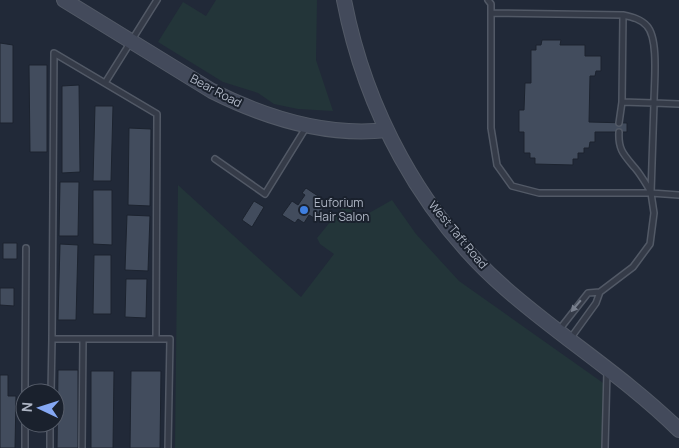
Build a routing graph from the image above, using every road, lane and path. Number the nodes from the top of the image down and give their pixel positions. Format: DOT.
graph roads {
  1 [pos="64,0"];
  2 [pos="157,0"];
  3 [pos="344,0"];
  4 [pos="488,0"];
  5 [pos="491,13"];
  6 [pos="623,15"];
  7 [pos="131,42"];
  8 [pos="105,83"];
  9 [pos="622,102"];
  10 [pos="654,103"];
  11 [pos="679,104"];
  12 [pos="619,123"];
  13 [pos="307,126"];
  14 [pos="387,130"];
  15 [pos="619,132"];
  16 [pos="215,159"];
  17 [pos="651,193"];
  18 [pos="679,195"];
  19 [pos="26,248"];
  20 [pos="600,292"];
  21 [pos="558,330"];
  22 [pos="52,339"];
  23 [pos="83,339"];
  24 [pos="156,339"];
  25 [pos="570,339"];
  26 [pos="606,368"];
  27 [pos="25,383"];
  28 [pos="51,383"];
  29 [pos="679,430"];
  30 [pos="25,433"];
  31 [pos="50,433"];
  32 [pos="25,448"];
  33 [pos="50,448"];
  34 [pos="82,448"];
  35 [pos="168,448"];
  36 [pos="605,448"];
  1 -- 7 [label="main road, Bear Road"];
  2 -- 7 [label="lane"];
  3 -- 14 [label="main road, West Taft Road"];
  4 -- 5 [label="lane"];
  5 -- 6 [label="lane"];
  5 -- 17 [label="lane"];
  6 -- 9 [label="lane"];
  6 -- 10 [label="lane"];
  7 -- 8 [label="lane"];
  7 -- 13 [label="main road, Bear Road"];
  8 -- 22 [label="lane"];
  8 -- 24 [label="lane"];
  9 -- 10 [label="lane"];
  9 -- 12 [label="lane"];
  10 -- 11 [label="lane"];
  10 -- 17 [label="lane"];
  13 -- 14 [label="main road, Bear Road"];
  13 -- 16 [label="lane"];
  14 -- 21 [label="main road, West Taft Road"];
  15 -- 17 [label="lane"];
  17 -- 18 [label="lane"];
  17 -- 20 [label="lane"];
  19 -- 27 [label="lane"];
  20 -- 21 [label="lane, one-way"];
  20 -- 25 [label="lane"];
  21 -- 25 [label="main road, West Taft Road"];
  22 -- 23 [label="lane"];
  22 -- 28 [label="lane"];
  23 -- 24 [label="lane"];
  23 -- 34 [label="lane"];
  24 -- 35 [label="lane"];
  25 -- 26 [label="main road, West Taft Road"];
  26 -- 29 [label="main road, West Taft Road"];
  26 -- 36 [label="lane"];
  30 -- 32 [label="lane"];
  31 -- 33 [label="lane"];
}
